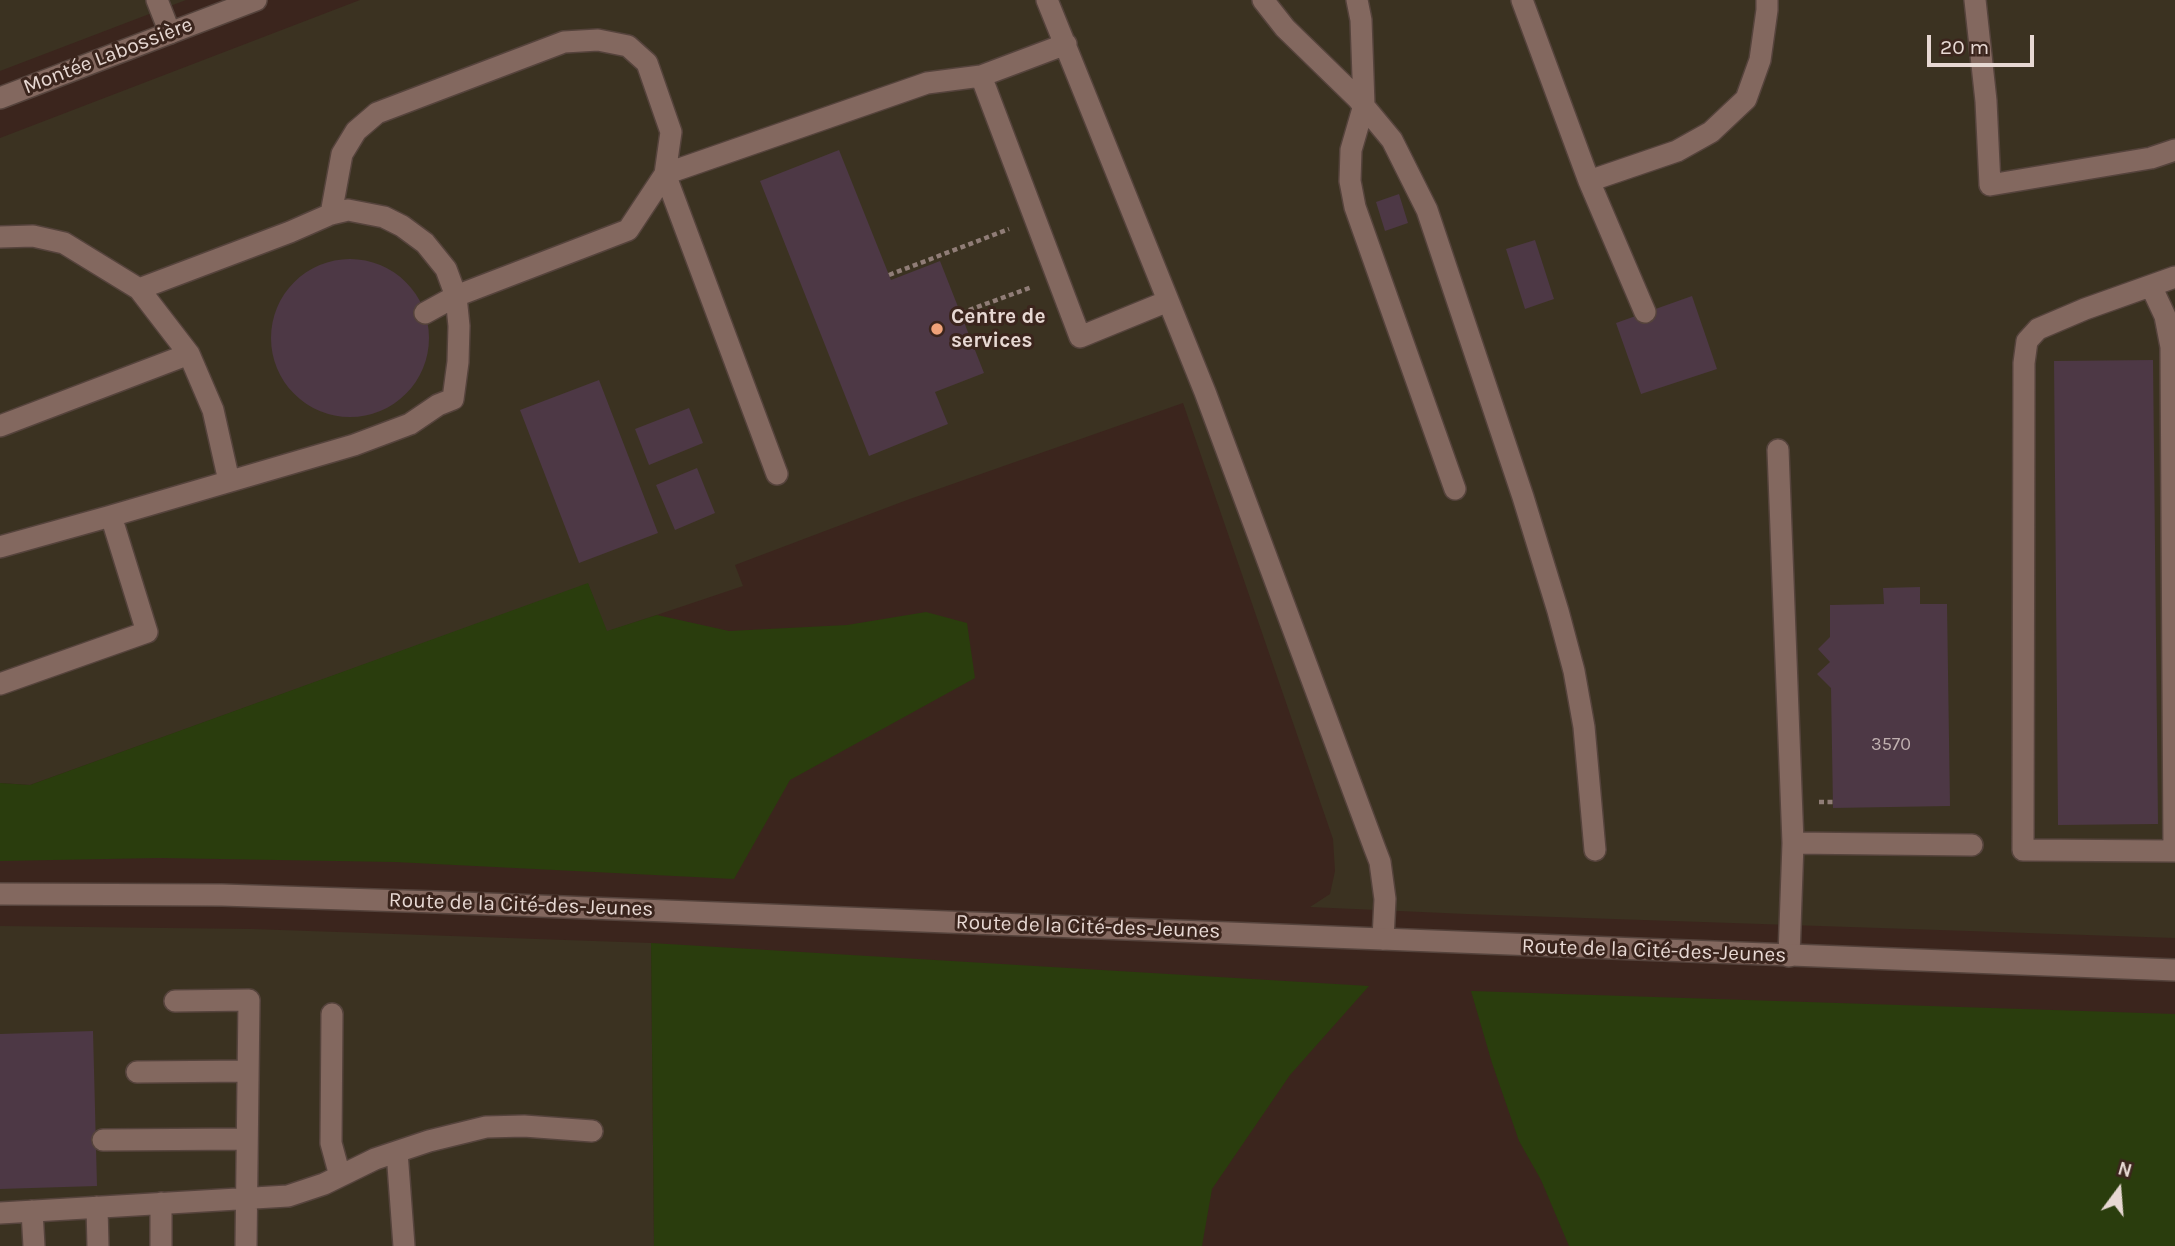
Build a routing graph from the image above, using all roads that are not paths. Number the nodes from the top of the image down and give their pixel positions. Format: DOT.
graph roads {
  1 [pos="157,0"];
  2 [pos="256,0"];
  3 [pos="1047,0"];
  4 [pos="1263,0"];
  5 [pos="1357,0"];
  6 [pos="1522,0"];
  7 [pos="1767,0"];
  8 [pos="1975,0"];
  9 [pos="170,33"];
  10 [pos="1066,44"];
  11 [pos="981,76"];
  12 [pos="0,98"];
  13 [pos="1363,105"];
  14 [pos="2175,150"];
  15 [pos="665,174"];
  16 [pos="1589,181"];
  17 [pos="331,214"];
  18 [pos="0,237"];
  19 [pos="2175,277"];
  20 [pos="2151,286"];
  21 [pos="139,289"];
  22 [pos="456,296"];
  23 [pos="1168,301"];
  24 [pos="1645,312"];
  25 [pos="425,313"];
  26 [pos="189,354"];
  27 [pos="0,426"];
  28 [pos="1777,450"];
  29 [pos="777,474"];
  30 [pos="229,481"];
  31 [pos="1455,489"];
  32 [pos="111,516"];
  33 [pos="0,547"];
  34 [pos="0,684"];
  35 [pos="1793,843"];
  36 [pos="1972,845"];
  37 [pos="1595,850"];
  38 [pos="2175,851"];
  39 [pos="0,894"];
  40 [pos="1383,939"];
  41 [pos="1789,956"];
  42 [pos="2175,970"];
  43 [pos="176,1001"];
  44 [pos="332,1014"];
  45 [pos="248,1071"];
  46 [pos="137,1072"];
  47 [pos="593,1131"];
  48 [pos="246,1139"];
  49 [pos="103,1140"];
  50 [pos="397,1152"];
  51 [pos="340,1176"];
  52 [pos="246,1199"];
  53 [pos="161,1203"];
  54 [pos="97,1207"];
  55 [pos="33,1211"];
  56 [pos="0,1213"];
  57 [pos="34,1246"];
  58 [pos="98,1246"];
  59 [pos="161,1246"];
  60 [pos="246,1246"];
  61 [pos="404,1246"];
  1 -- 9 [label="main road"];
  2 -- 9 [label="main road, Montée Labossière"];
  3 -- 10 [label="main road"];
  4 -- 13 [label="main road"];
  5 -- 13 [label="main road"];
  6 -- 16 [label="main road"];
  7 -- 16 [label="main road"];
  8 -- 14 [label="main road"];
  9 -- 12 [label="main road, Montée Labossière"];
  10 -- 11 [label="main road"];
  10 -- 23 [label="main road"];
  11 -- 15 [label="main road"];
  11 -- 23 [label="main road"];
  13 -- 31 [label="main road"];
  13 -- 37 [label="main road"];
  15 -- 17 [label="main road"];
  15 -- 22 [label="main road"];
  15 -- 29 [label="main road"];
  16 -- 24 [label="main road"];
  17 -- 21 [label="main road"];
  17 -- 22 [label="main road"];
  18 -- 21 [label="main road"];
  19 -- 20 [label="main road"];
  20 -- 38 [label="main road"];
  20 -- 38 [label="main road"];
  21 -- 26 [label="main road"];
  22 -- 25 [label="main road"];
  22 -- 30 [label="main road"];
  23 -- 40 [label="main road"];
  26 -- 27 [label="main road"];
  26 -- 30 [label="main road"];
  28 -- 35 [label="main road"];
  30 -- 32 [label="main road"];
  32 -- 33 [label="main road"];
  32 -- 34 [label="main road"];
  35 -- 36 [label="main road"];
  35 -- 41 [label="main road"];
  39 -- 40 [label="main road, Route de la Cité-des-Jeunes"];
  40 -- 41 [label="main road, Route de la Cité-des-Jeunes"];
  41 -- 42 [label="main road, Route de la Cité-des-Jeunes"];
  43 -- 45 [label="main road"];
  44 -- 51 [label="main road"];
  45 -- 46 [label="main road"];
  45 -- 48 [label="main road"];
  47 -- 50 [label="main road"];
  48 -- 49 [label="main road"];
  48 -- 52 [label="main road"];
  50 -- 51 [label="main road"];
  50 -- 61 [label="main road"];
  51 -- 52 [label="main road"];
  52 -- 53 [label="main road"];
  52 -- 60 [label="main road"];
  53 -- 54 [label="main road"];
  53 -- 59 [label="main road"];
  54 -- 55 [label="main road"];
  54 -- 58 [label="main road"];
  55 -- 56 [label="main road"];
  55 -- 57 [label="main road"];
}
